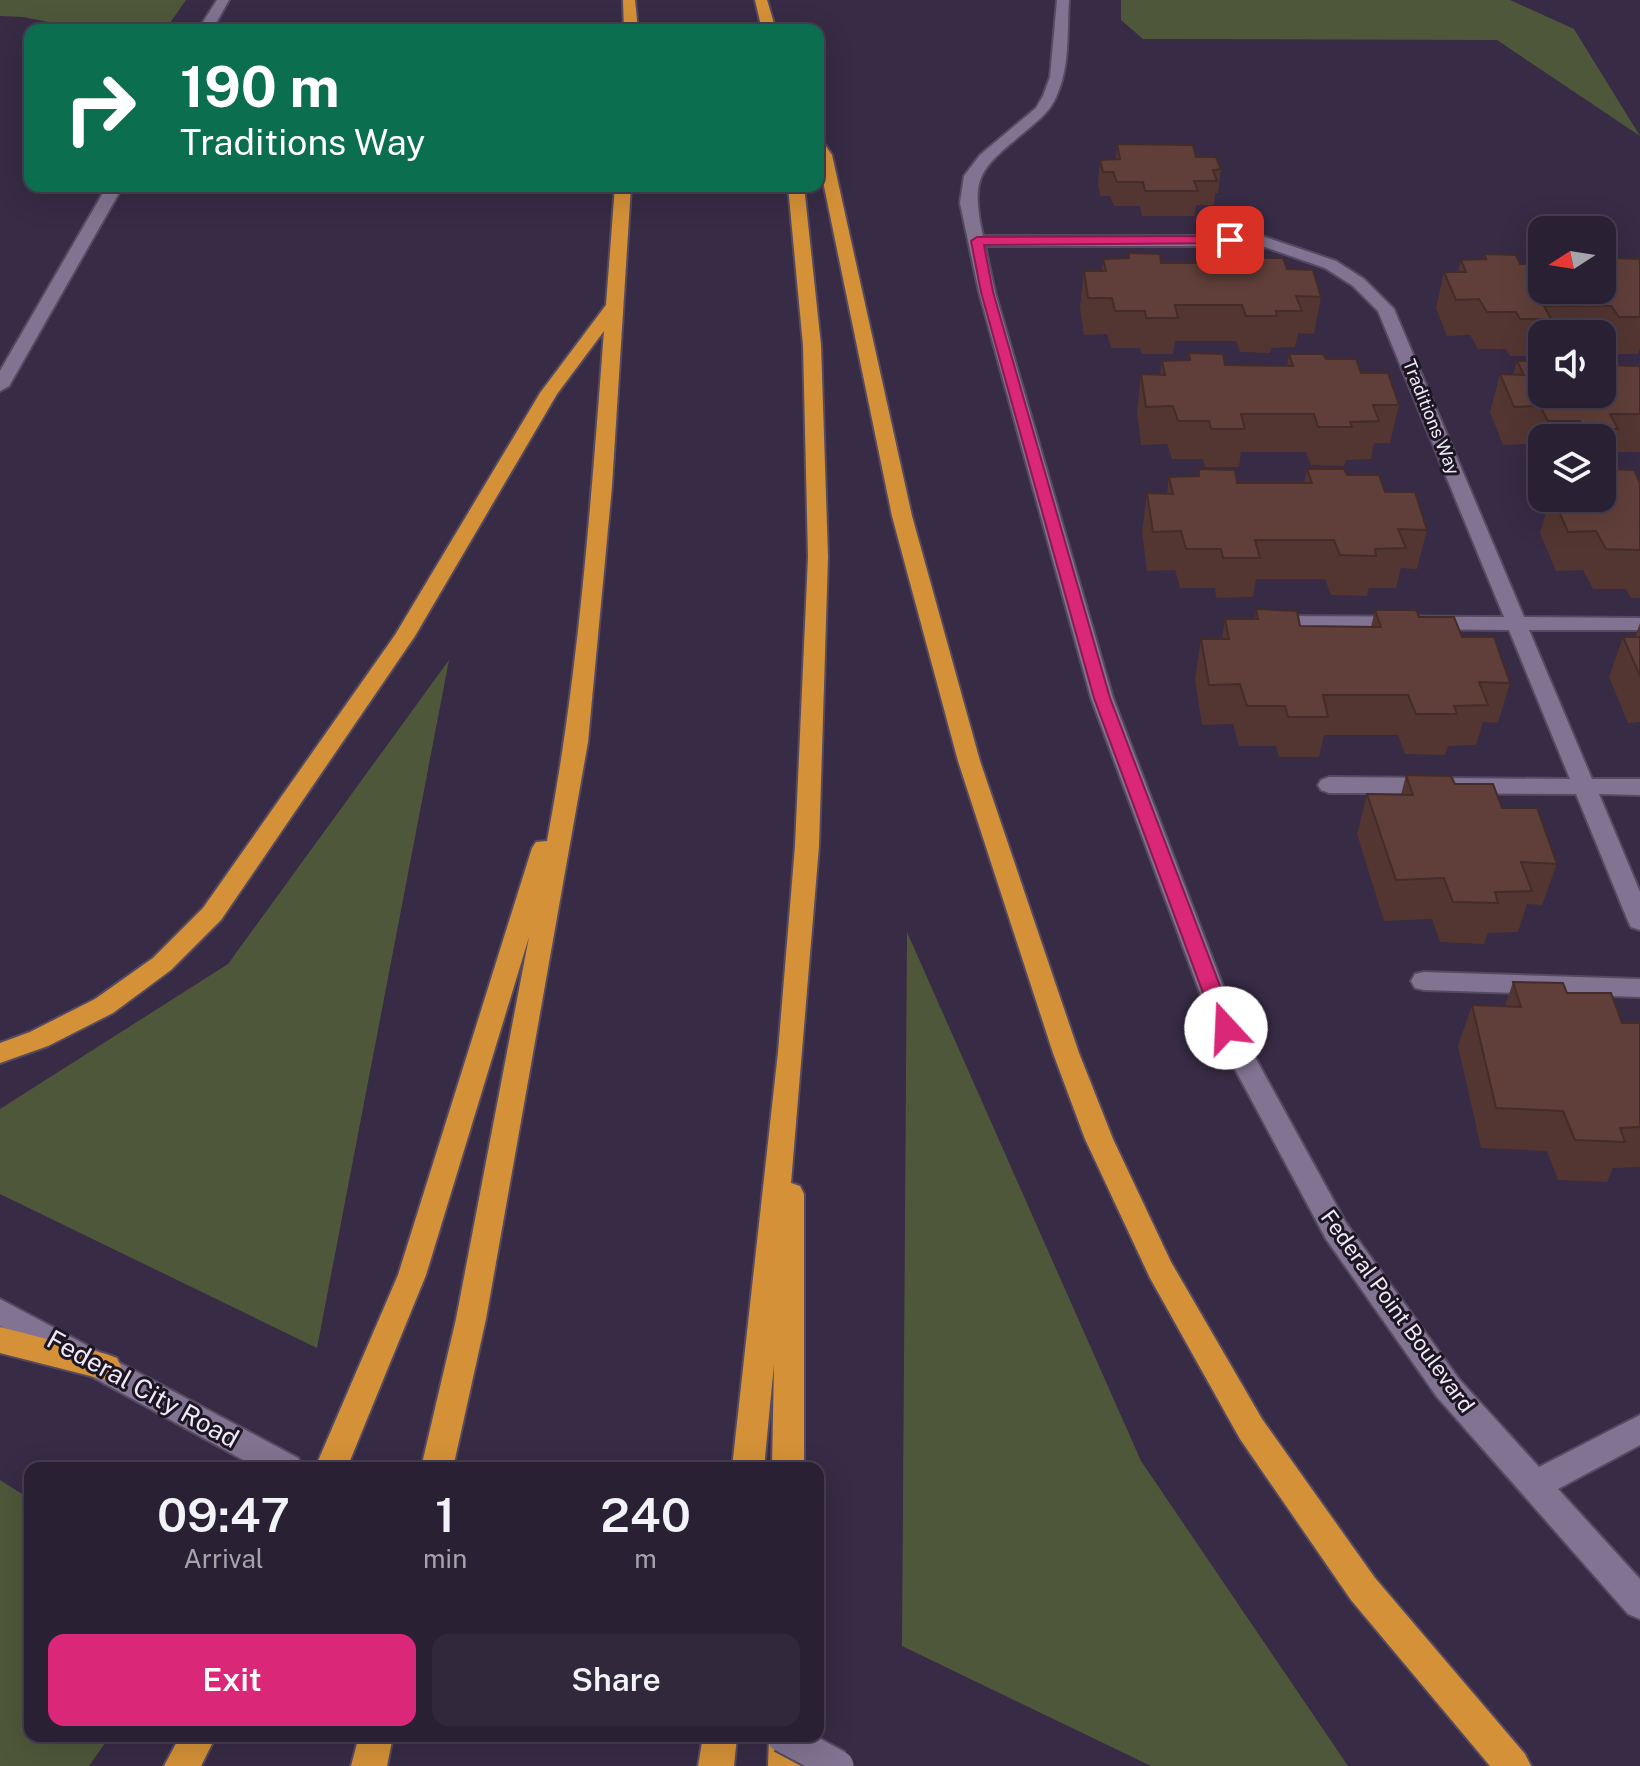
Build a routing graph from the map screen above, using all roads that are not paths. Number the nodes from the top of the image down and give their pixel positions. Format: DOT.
graph roads {
  1 [pos="223,0"];
  2 [pos="629,0"];
  3 [pos="761,0"];
  4 [pos="1063,0"];
  5 [pos="209,24"];
  6 [pos="631,24"];
  7 [pos="767,24"];
  8 [pos="824,154"];
  9 [pos="112,192"];
  10 [pos="623,192"];
  11 [pos="797,192"];
  12 [pos="977,241"];
  13 [pos="617,302"];
  14 [pos="0,386"];
  15 [pos="1269,622"];
  16 [pos="1516,623"];
  17 [pos="1640,624"];
  18 [pos="577,742"];
  19 [pos="1329,785"];
  20 [pos="1584,787"];
  21 [pos="1640,787"];
  22 [pos="1640,921"];
  23 [pos="1424,981"];
  24 [pos="1640,988"];
  25 [pos="791,1052"];
  26 [pos="0,1053"];
  27 [pos="0,1311"];
  28 [pos="0,1340"];
  29 [pos="106,1367"];
  30 [pos="1640,1429"];
  31 [pos="276,1462"];
  32 [pos="334,1462"];
  33 [pos="438,1462"];
  34 [pos="749,1462"];
  35 [pos="788,1462"];
  36 [pos="1535,1485"];
  37 [pos="1640,1603"];
  38 [pos="196,1742"];
  39 [pos="375,1742"];
  40 [pos="719,1742"];
  41 [pos="784,1742"];
  42 [pos="795,1742"];
  43 [pos="182,1766"];
  44 [pos="369,1766"];
  45 [pos="716,1766"];
  46 [pos="786,1766"];
  47 [pos="838,1766"];
  48 [pos="1513,1766"];
  1 -- 5 [label="street"];
  2 -- 6 [label="highway"];
  3 -- 7 [label="highway"];
  4 -- 12 [label="street, Federal Point Boulevard"];
  8 -- 48 [label="highway"];
  9 -- 14 [label="street"];
  10 -- 13 [label="highway"];
  11 -- 25 [label="highway"];
  12 -- 16 [label="street, Traditions Way"];
  12 -- 36 [label="street, Federal Point Boulevard"];
  13 -- 18 [label="highway"];
  13 -- 26 [label="highway"];
  15 -- 16 [label="street"];
  16 -- 17 [label="street"];
  16 -- 20 [label="street, Traditions Way"];
  18 -- 32 [label="highway"];
  18 -- 33 [label="highway"];
  19 -- 20 [label="street"];
  20 -- 21 [label="street"];
  20 -- 22 [label="street, Traditions Way"];
  23 -- 24 [label="street"];
  25 -- 34 [label="highway"];
  25 -- 35 [label="highway"];
  27 -- 29 [label="street, Federal City Road"];
  28 -- 29 [label="highway"];
  29 -- 31 [label="street, Federal City Road"];
  30 -- 36 [label="street"];
  36 -- 37 [label="street, Federal Point Boulevard"];
  38 -- 43 [label="highway"];
  39 -- 44 [label="highway"];
  40 -- 45 [label="highway"];
  41 -- 46 [label="highway"];
  42 -- 47 [label="street, bridge"];
}
